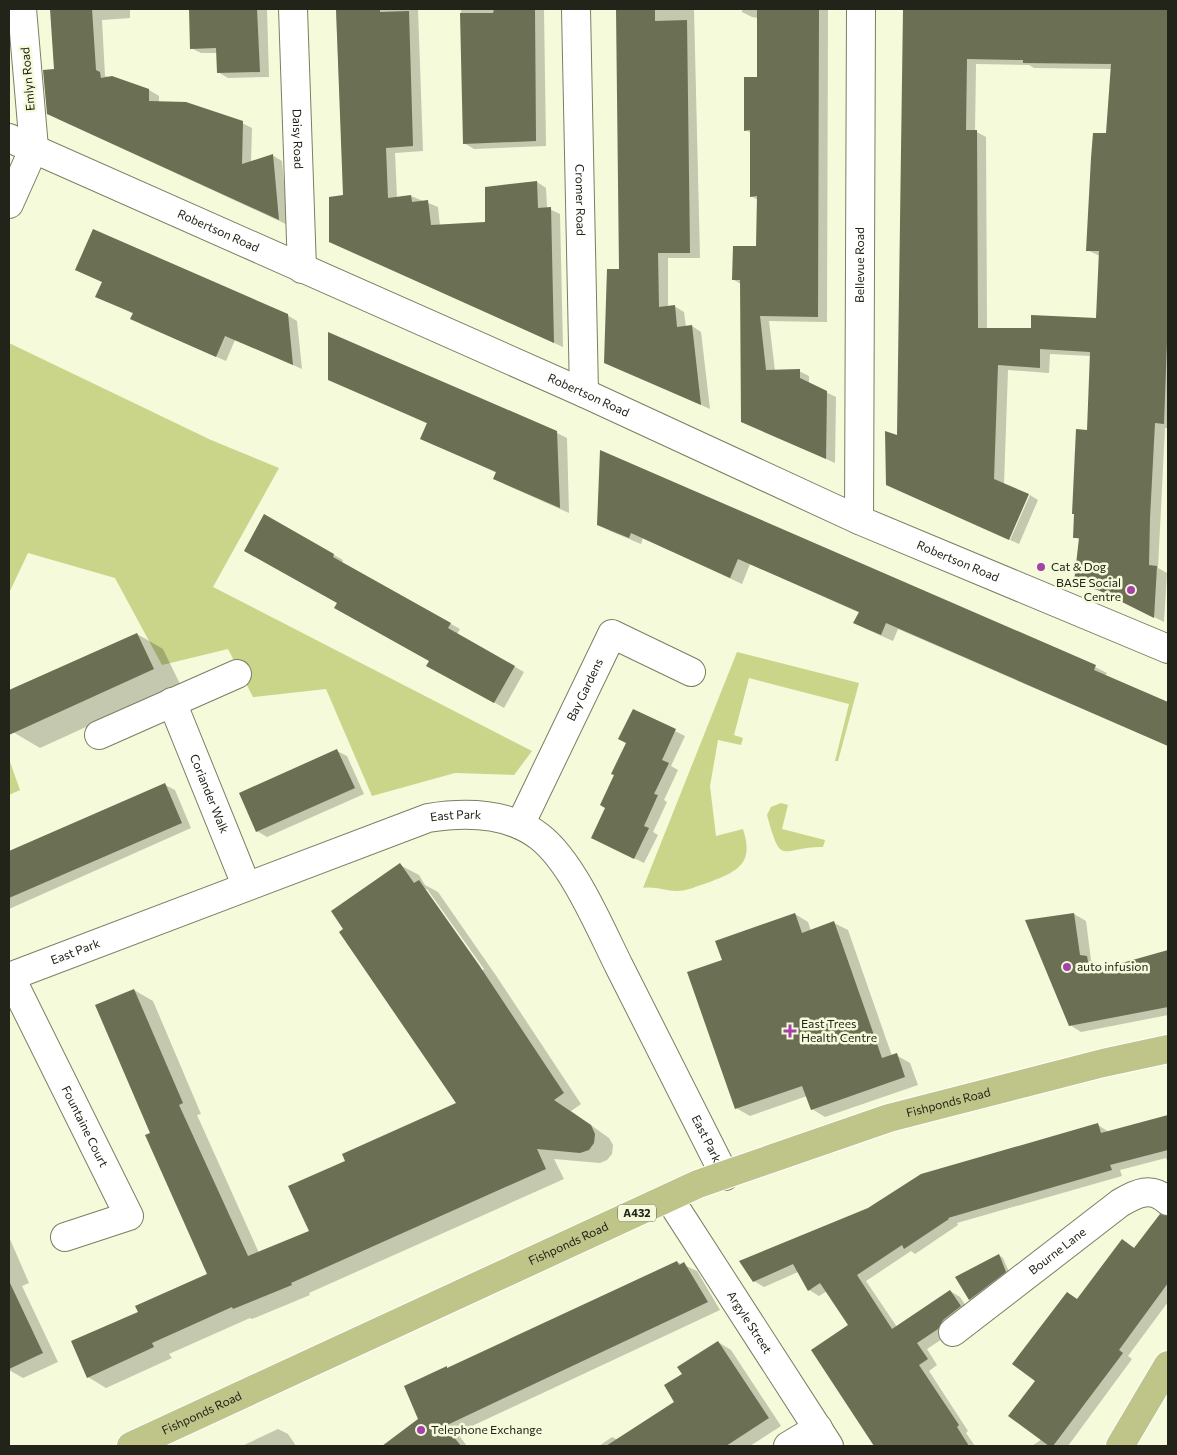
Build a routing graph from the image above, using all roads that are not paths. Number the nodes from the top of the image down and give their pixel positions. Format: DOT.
graph roads {
  1 [pos="22,9"];
  2 [pos="293,9"];
  3 [pos="576,9"];
  4 [pos="862,9"];
  5 [pos="9,138"];
  6 [pos="34,148"];
  7 [pos="9,204"];
  8 [pos="302,269"];
  9 [pos="584,392"];
  10 [pos="859,520"];
  11 [pos="1168,648"];
  12 [pos="692,672"];
  13 [pos="237,674"];
  14 [pos="172,702"];
  15 [pos="99,735"];
  16 [pos="520,825"];
  17 [pos="246,885"];
  18 [pos="10,976"];
  19 [pos="1168,1049"];
  20 [pos="725,1176"];
  21 [pos="669,1198"];
  22 [pos="1168,1200"];
  23 [pos="65,1237"];
  24 [pos="953,1332"];
  25 [pos="1168,1366"];
  26 [pos="1161,1386"];
  27 [pos="824,1437"];
  28 [pos="132,1446"];
  29 [pos="788,1446"];
  30 [pos="1120,1446"];
  1 -- 6 [label="street, Emlyn Road"];
  2 -- 8 [label="street, Daisy Road"];
  3 -- 9 [label="street, Cromer Road"];
  4 -- 10 [label="street, Bellevue Road"];
  5 -- 6 [label="street, Robertson Road"];
  6 -- 7 [label="street"];
  6 -- 8 [label="street, Robertson Road"];
  8 -- 9 [label="street, Robertson Road"];
  9 -- 10 [label="street, Robertson Road"];
  10 -- 11 [label="street, Robertson Road"];
  12 -- 16 [label="street, Bay Gardens"];
  13 -- 14 [label="street"];
  14 -- 15 [label="street"];
  14 -- 17 [label="street, Coriander Walk"];
  16 -- 17 [label="street, East Park"];
  16 -- 20 [label="street, East Park"];
  17 -- 18 [label="street, East Park"];
  18 -- 23 [label="street, Fountaine Court"];
  19 -- 20 [label="main road, Fishponds Road / A432"];
  20 -- 21 [label="main road, Fishponds Road / A432"];
  21 -- 27 [label="street, Argyle Street"];
  21 -- 28 [label="main road, Fishponds Road / A432"];
  22 -- 24 [label="street, Bourne Lane"];
  25 -- 26 [label="main road"];
  26 -- 30 [label="main road"];
  27 -- 29 [label="street"];
}
